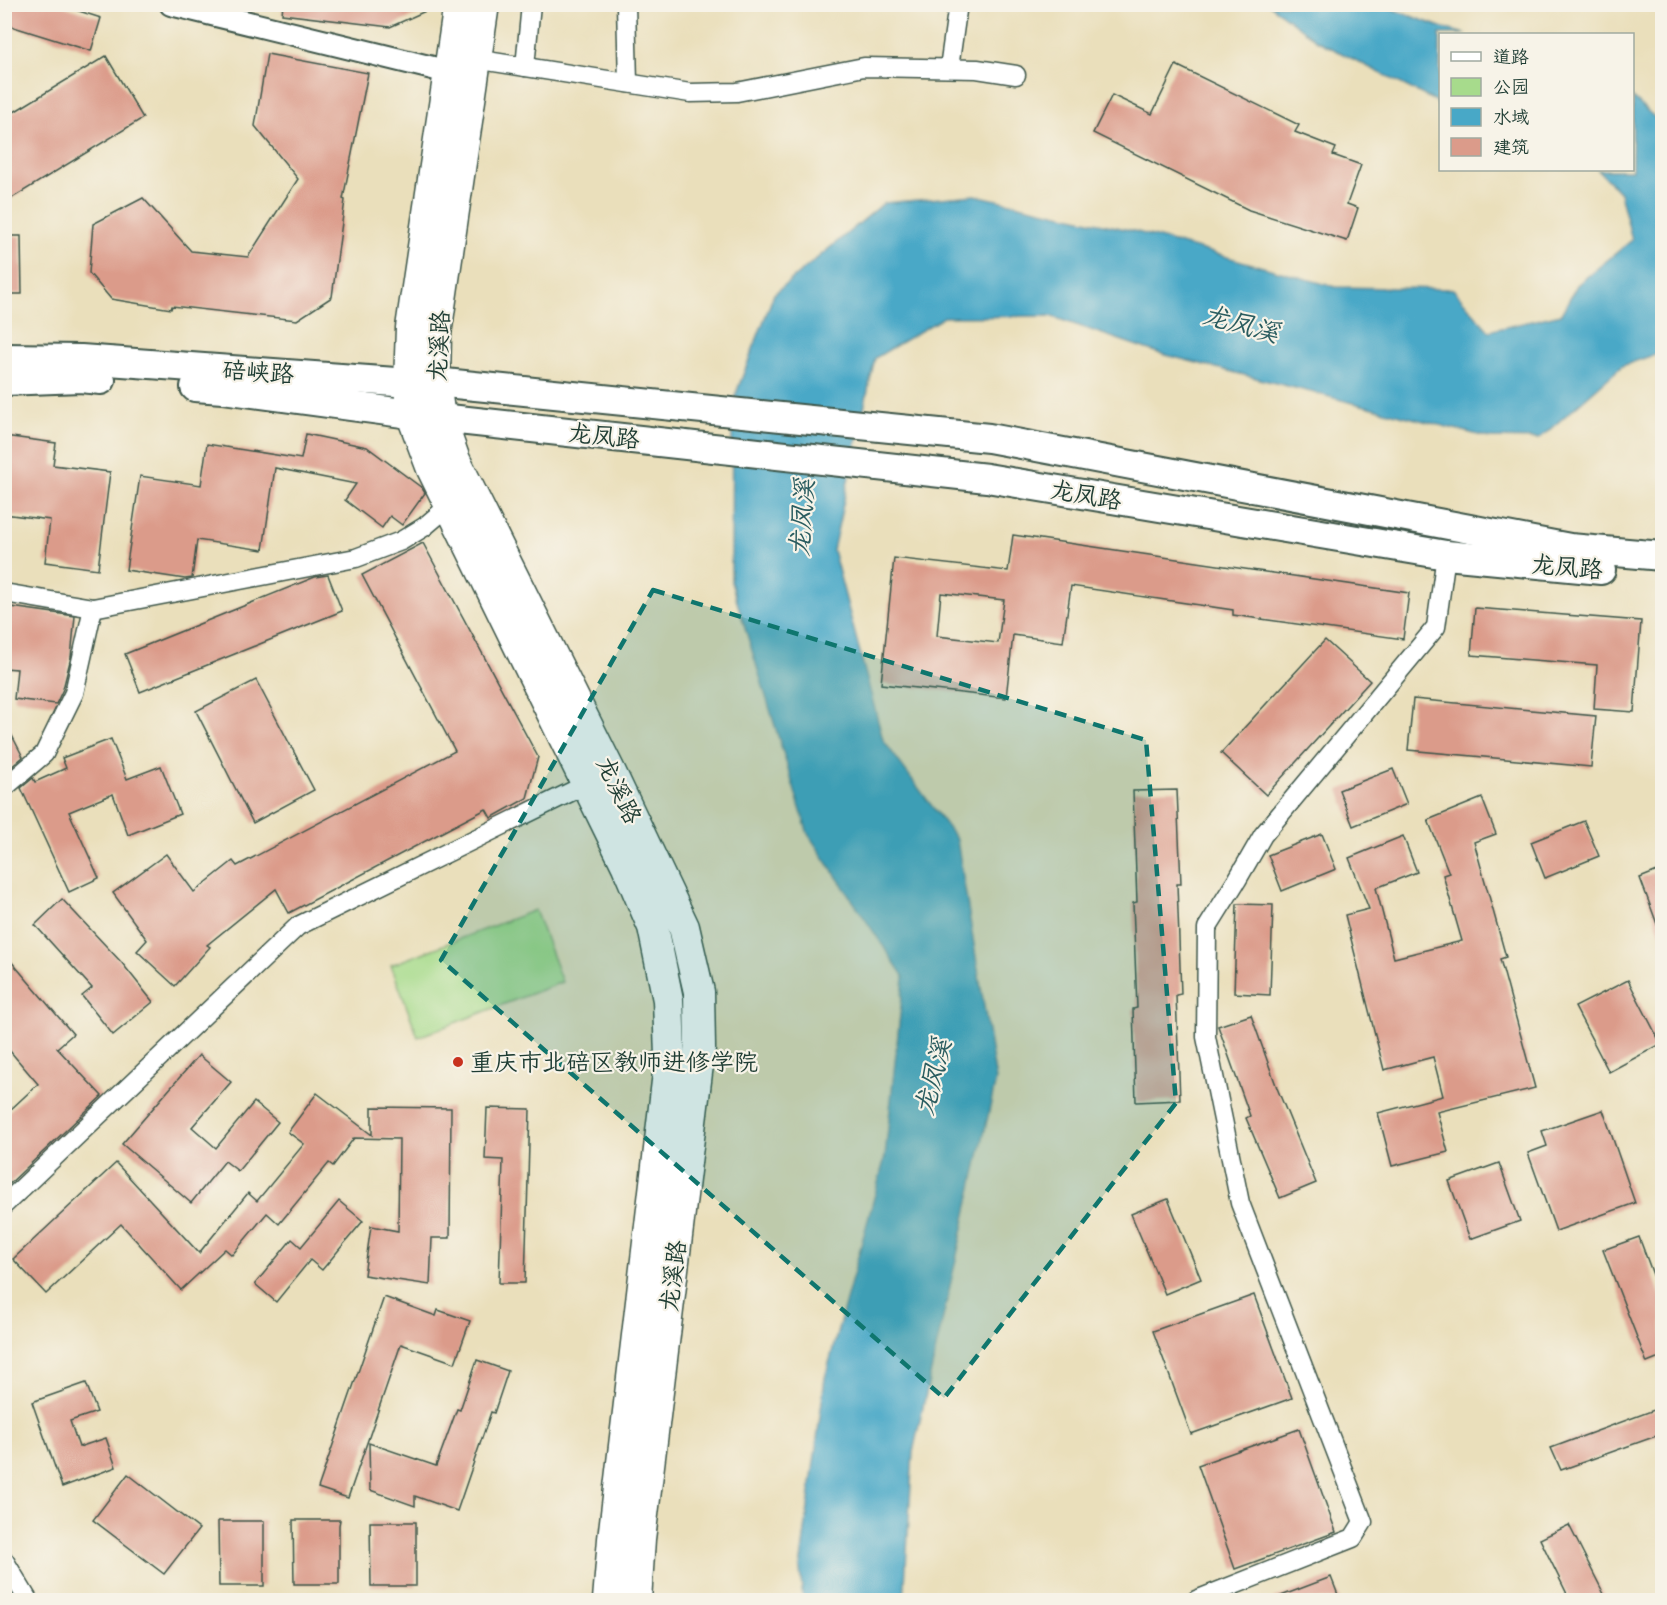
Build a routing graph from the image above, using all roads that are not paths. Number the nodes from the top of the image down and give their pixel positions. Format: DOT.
graph roads {
  1 [pos="171,4"];
  2 [pos="459,4"];
  3 [pos="484,4"];
  4 [pos="531,4"];
  5 [pos="626,4"];
  6 [pos="958,4"];
  7 [pos="459,62"];
  8 [pos="525,67"];
  9 [pos="949,68"];
  10 [pos="1016,75"];
  11 [pos="628,83"];
  12 [pos="4,358"];
  13 [pos="4,381"];
  14 [pos="422,382"];
  15 [pos="511,388"];
  16 [pos="425,416"];
  17 [pos="508,425"];
  18 [pos="450,505"];
  19 [pos="1446,555"];
  20 [pos="1662,556"];
  21 [pos="1662,575"];
  22 [pos="4,593"];
  23 [pos="93,608"];
  24 [pos="587,784"];
  25 [pos="4,788"];
  26 [pos="4,1205"];
  27 [pos="4,1560"];
  28 [pos="28,1600"];
  29 [pos="608,1600"];
  30 [pos="636,1600"];
  31 [pos="1196,1600"];
  1 -- 7 [label="street"];
  2 -- 7 [label="highway, 龙溪路"];
  3 -- 7 [label="highway, 龙溪路"];
  4 -- 8 [label="street"];
  5 -- 11 [label="street"];
  6 -- 9 [label="street"];
  7 -- 8 [label="street"];
  7 -- 14 [label="highway, 龙溪路"];
  8 -- 11 [label="street"];
  9 -- 10 [label="street"];
  9 -- 11 [label="street"];
  12 -- 14 [label="main road, 碚峡路"];
  13 -- 16 [label="main road, 碚峡路"];
  14 -- 15 [label="main road, 碚峡路"];
  14 -- 16 [label="highway, 龙溪路"];
  15 -- 20 [label="main road, 龙凤路"];
  16 -- 17 [label="main road, 碚峡路"];
  16 -- 18 [label="highway, 龙溪路"];
  16 -- 30 [label="highway, 龙溪路"];
  17 -- 19 [label="main road, 龙凤路"];
  18 -- 23 [label="street"];
  18 -- 24 [label="highway, 龙溪路"];
  19 -- 21 [label="main road, 龙凤路"];
  19 -- 31 [label="street"];
  22 -- 23 [label="street"];
  23 -- 25 [label="street"];
  24 -- 26 [label="street"];
  24 -- 29 [label="highway, 龙溪路"];
  27 -- 28 [label="street"];
}
